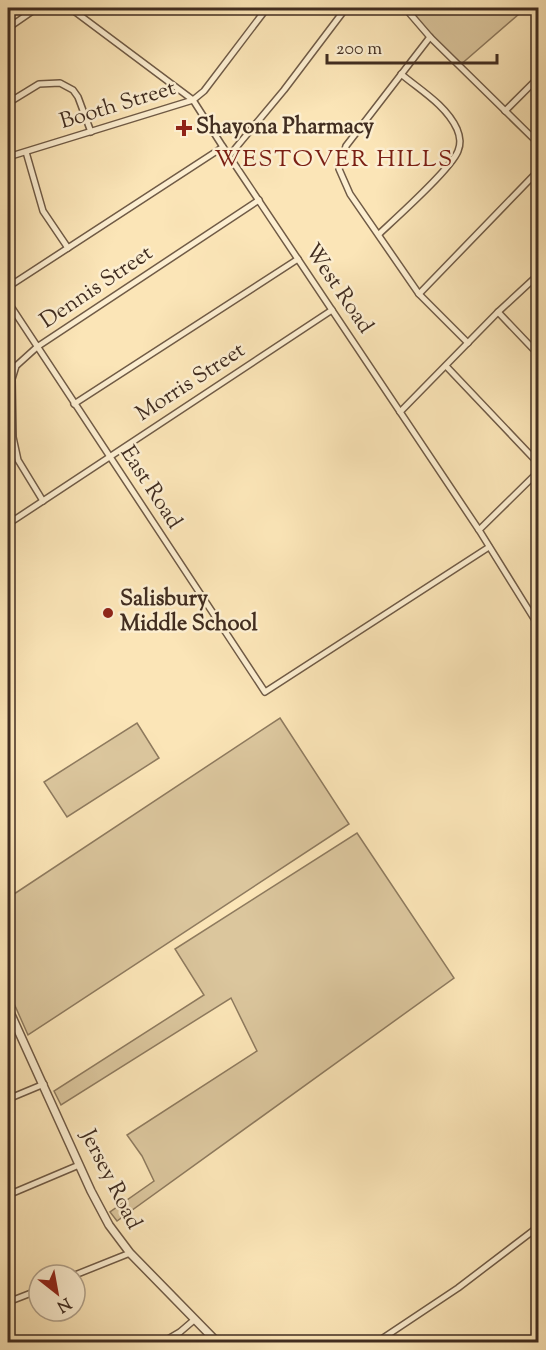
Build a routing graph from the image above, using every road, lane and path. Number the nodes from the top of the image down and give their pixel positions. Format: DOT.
graph roads {
  1 [pos="37,8"];
  2 [pos="70,8"];
  3 [pos="267,8"];
  4 [pos="346,8"];
  5 [pos="405,8"];
  6 [pos="8,28"];
  7 [pos="430,37"];
  8 [pos="401,74"];
  9 [pos="538,78"];
  10 [pos="193,100"];
  11 [pos="8,104"];
  12 [pos="505,111"];
  13 [pos="91,132"];
  14 [pos="538,144"];
  15 [pos="223,147"];
  16 [pos="26,152"];
  17 [pos="229,156"];
  18 [pos="8,157"];
  19 [pos="538,171"];
  20 [pos="259,200"];
  21 [pos="379,234"];
  22 [pos="68,248"];
  23 [pos="298,259"];
  24 [pos="538,275"];
  25 [pos="8,287"];
  26 [pos="419,294"];
  27 [pos="8,302"];
  28 [pos="332,310"];
  29 [pos="498,312"];
  30 [pos="468,343"];
  31 [pos="37,347"];
  32 [pos="538,354"];
  33 [pos="446,366"];
  34 [pos="74,404"];
  35 [pos="400,412"];
  36 [pos="10,436"];
  37 [pos="110,456"];
  38 [pos="538,463"];
  39 [pos="538,472"];
  40 [pos="43,501"];
  41 [pos="8,524"];
  42 [pos="479,530"];
  43 [pos="489,547"];
  44 [pos="538,625"];
  45 [pos="8,1008"];
  46 [pos="44,1084"];
  47 [pos="8,1099"];
  48 [pos="79,1165"];
  49 [pos="8,1195"];
  50 [pos="538,1227"];
  51 [pos="130,1253"];
  52 [pos="87,1270"];
  53 [pos="27,1295"];
  54 [pos="8,1302"];
  55 [pos="194,1320"];
  56 [pos="164,1342"];
  57 [pos="217,1342"];
  58 [pos="377,1342"];
  1 -- 6 [label="street"];
  2 -- 10 [label="street, West Road"];
  3 -- 10 [label="street, Booth Street"];
  4 -- 17 [label="street"];
  5 -- 7 [label="street"];
  7 -- 8 [label="street"];
  7 -- 12 [label="street"];
  8 -- 21 [label="street"];
  8 -- 21 [label="street"];
  9 -- 12 [label="street"];
  10 -- 13 [label="street, Booth Street"];
  10 -- 15 [label="street, West Road"];
  11 -- 13 [label="street"];
  12 -- 14 [label="street"];
  13 -- 16 [label="street, Booth Street"];
  15 -- 17 [label="street, West Road"];
  15 -- 22 [label="street"];
  16 -- 18 [label="street, Booth Street"];
  16 -- 22 [label="street"];
  17 -- 20 [label="street, West Road"];
  19 -- 26 [label="street"];
  20 -- 23 [label="street, West Road"];
  20 -- 31 [label="street, Dennis Street"];
  21 -- 26 [label="street"];
  22 -- 25 [label="street"];
  23 -- 28 [label="street, West Road"];
  23 -- 34 [label="street"];
  24 -- 29 [label="street"];
  26 -- 30 [label="street"];
  27 -- 31 [label="street, East Road"];
  28 -- 35 [label="street, West Road"];
  28 -- 37 [label="street, Morris Street"];
  29 -- 30 [label="street"];
  29 -- 32 [label="street"];
  30 -- 33 [label="street"];
  31 -- 34 [label="street, East Road"];
  31 -- 36 [label="street, Dennis Street"];
  33 -- 35 [label="street"];
  33 -- 38 [label="street"];
  34 -- 37 [label="street, East Road"];
  35 -- 42 [label="street, West Road"];
  36 -- 40 [label="street, Dennis Street"];
  37 -- 40 [label="street, Morris Street"];
  37 -- 43 [label="street, East Road"];
  39 -- 42 [label="street"];
  40 -- 41 [label="street, Morris Street"];
  42 -- 43 [label="street, West Road"];
  43 -- 44 [label="street, West Road"];
  45 -- 46 [label="street, Jersey Road"];
  46 -- 47 [label="street"];
  46 -- 48 [label="street, Jersey Road"];
  48 -- 49 [label="street"];
  48 -- 51 [label="street, Jersey Road"];
  50 -- 58 [label="street"];
  51 -- 52 [label="street"];
  51 -- 55 [label="street, Jersey Road"];
  53 -- 54 [label="street"];
  55 -- 56 [label="street"];
  55 -- 57 [label="street, Jersey Road"];
}
